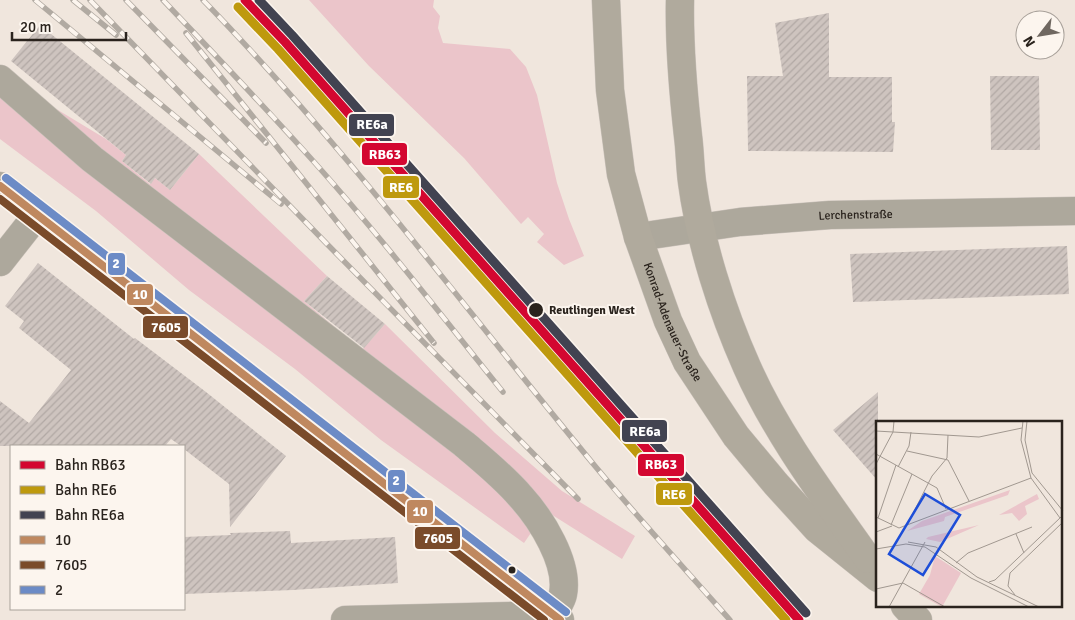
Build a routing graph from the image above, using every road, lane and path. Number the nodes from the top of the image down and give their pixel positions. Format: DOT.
graph roads {
  1 [pos="606,0"];
  2 [pos="680,0"];
  3 [pos="0,79"];
  4 [pos="0,186"];
  5 [pos="1075,211"];
  6 [pos="37,215"];
  7 [pos="700,227"];
  8 [pos="638,238"];
  9 [pos="0,262"];
  10 [pos="876,569"];
  11 [pos="876,576"];
  12 [pos="907,608"];
  13 [pos="557,617"];
  14 [pos="345,620"];
  15 [pos="918,620"];
  1 -- 8 [label="main road, Konrad-Adenauer-Straße"];
  2 -- 7 [label="main road"];
  3 -- 13 [label="street"];
  4 -- 6 [label="street"];
  5 -- 7 [label="street, Lerchenstraße"];
  6 -- 9 [label="street"];
  6 -- 13 [label="street"];
  7 -- 8 [label="street, Lerchenstraße"];
  7 -- 10 [label="main road"];
  8 -- 11 [label="main road, Konrad-Adenauer-Straße"];
  12 -- 15 [label="main road"];
  13 -- 14 [label="street"];
}
